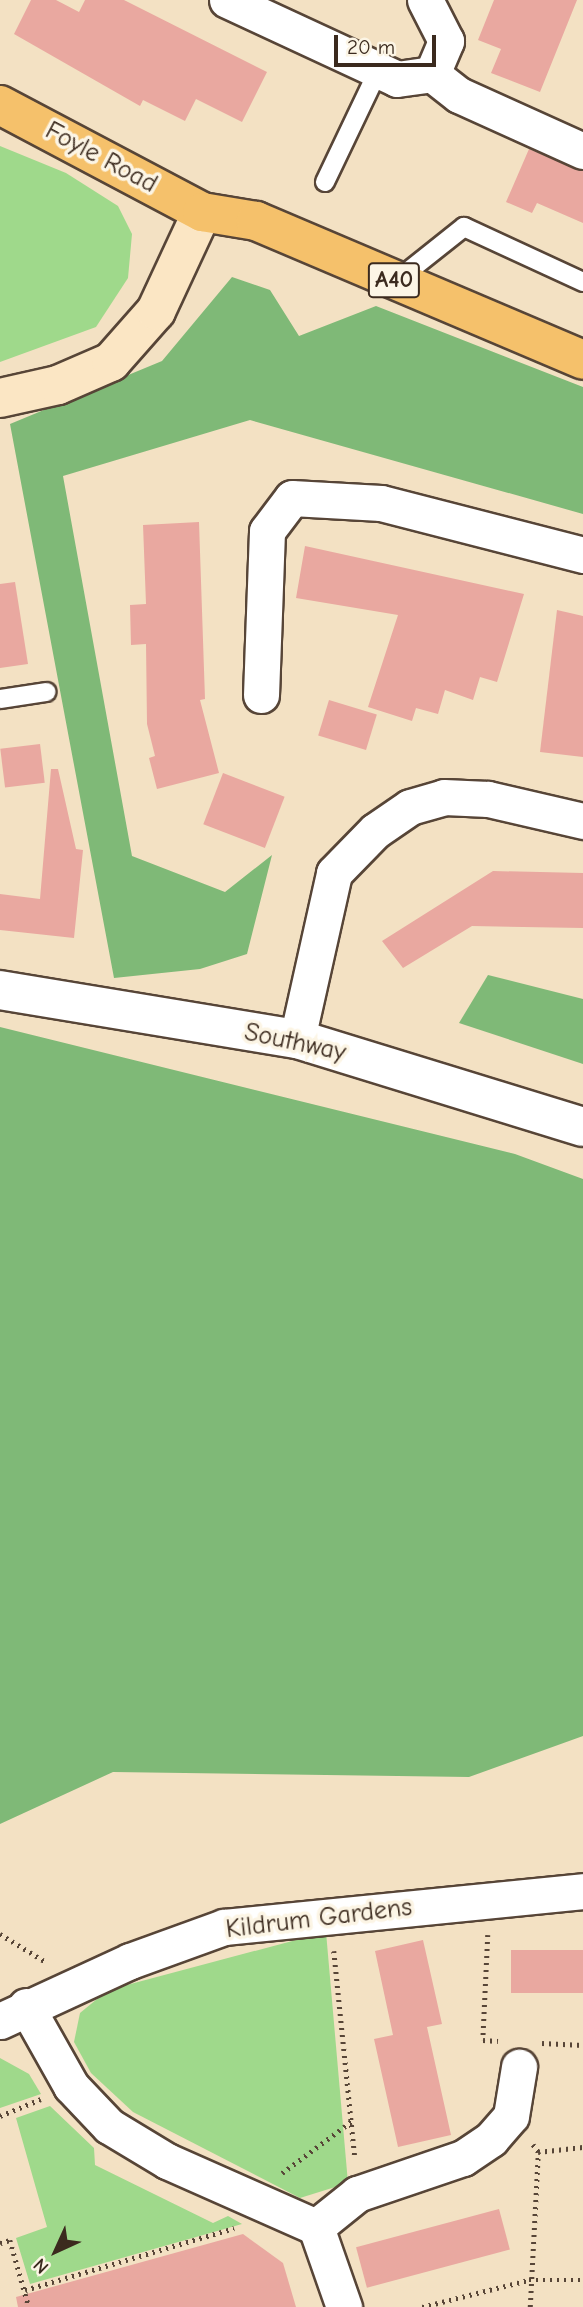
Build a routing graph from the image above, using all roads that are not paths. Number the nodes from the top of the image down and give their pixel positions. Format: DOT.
graph roads {
  1 [pos="227,0"];
  2 [pos="425,0"];
  3 [pos="377,73"];
  4 [pos="432,74"];
  5 [pos="0,105"];
  6 [pos="583,151"];
  7 [pos="325,182"];
  8 [pos="202,212"];
  9 [pos="396,281"];
  10 [pos="583,282"];
  11 [pos="583,360"];
  12 [pos="0,398"];
  13 [pos="583,555"];
  14 [pos="46,692"];
  15 [pos="261,695"];
  16 [pos="0,699"];
  17 [pos="583,821"];
  18 [pos="0,990"];
  19 [pos="297,1039"];
  20 [pos="583,1127"];
  21 [pos="583,1891"];
  22 [pos="13,2013"];
  23 [pos="520,2050"];
  24 [pos="316,2227"];
  25 [pos="344,2307"];
  1 -- 3 [label="street"];
  2 -- 4 [label="street"];
  3 -- 4 [label="street"];
  3 -- 7 [label="lane"];
  4 -- 6 [label="street"];
  5 -- 8 [label="main road, Foyle Road / A40"];
  8 -- 9 [label="main road, A40"];
  8 -- 12 [label="main road"];
  9 -- 10 [label="lane"];
  9 -- 11 [label="main road, A40"];
  13 -- 15 [label="street"];
  14 -- 16 [label="lane"];
  17 -- 19 [label="street"];
  18 -- 19 [label="street, Southway"];
  19 -- 20 [label="street, Southway"];
  21 -- 22 [label="street, Kildrum Gardens"];
  22 -- 24 [label="street, Kildrum Gardens"];
  23 -- 24 [label="street"];
  24 -- 25 [label="street"];
}
